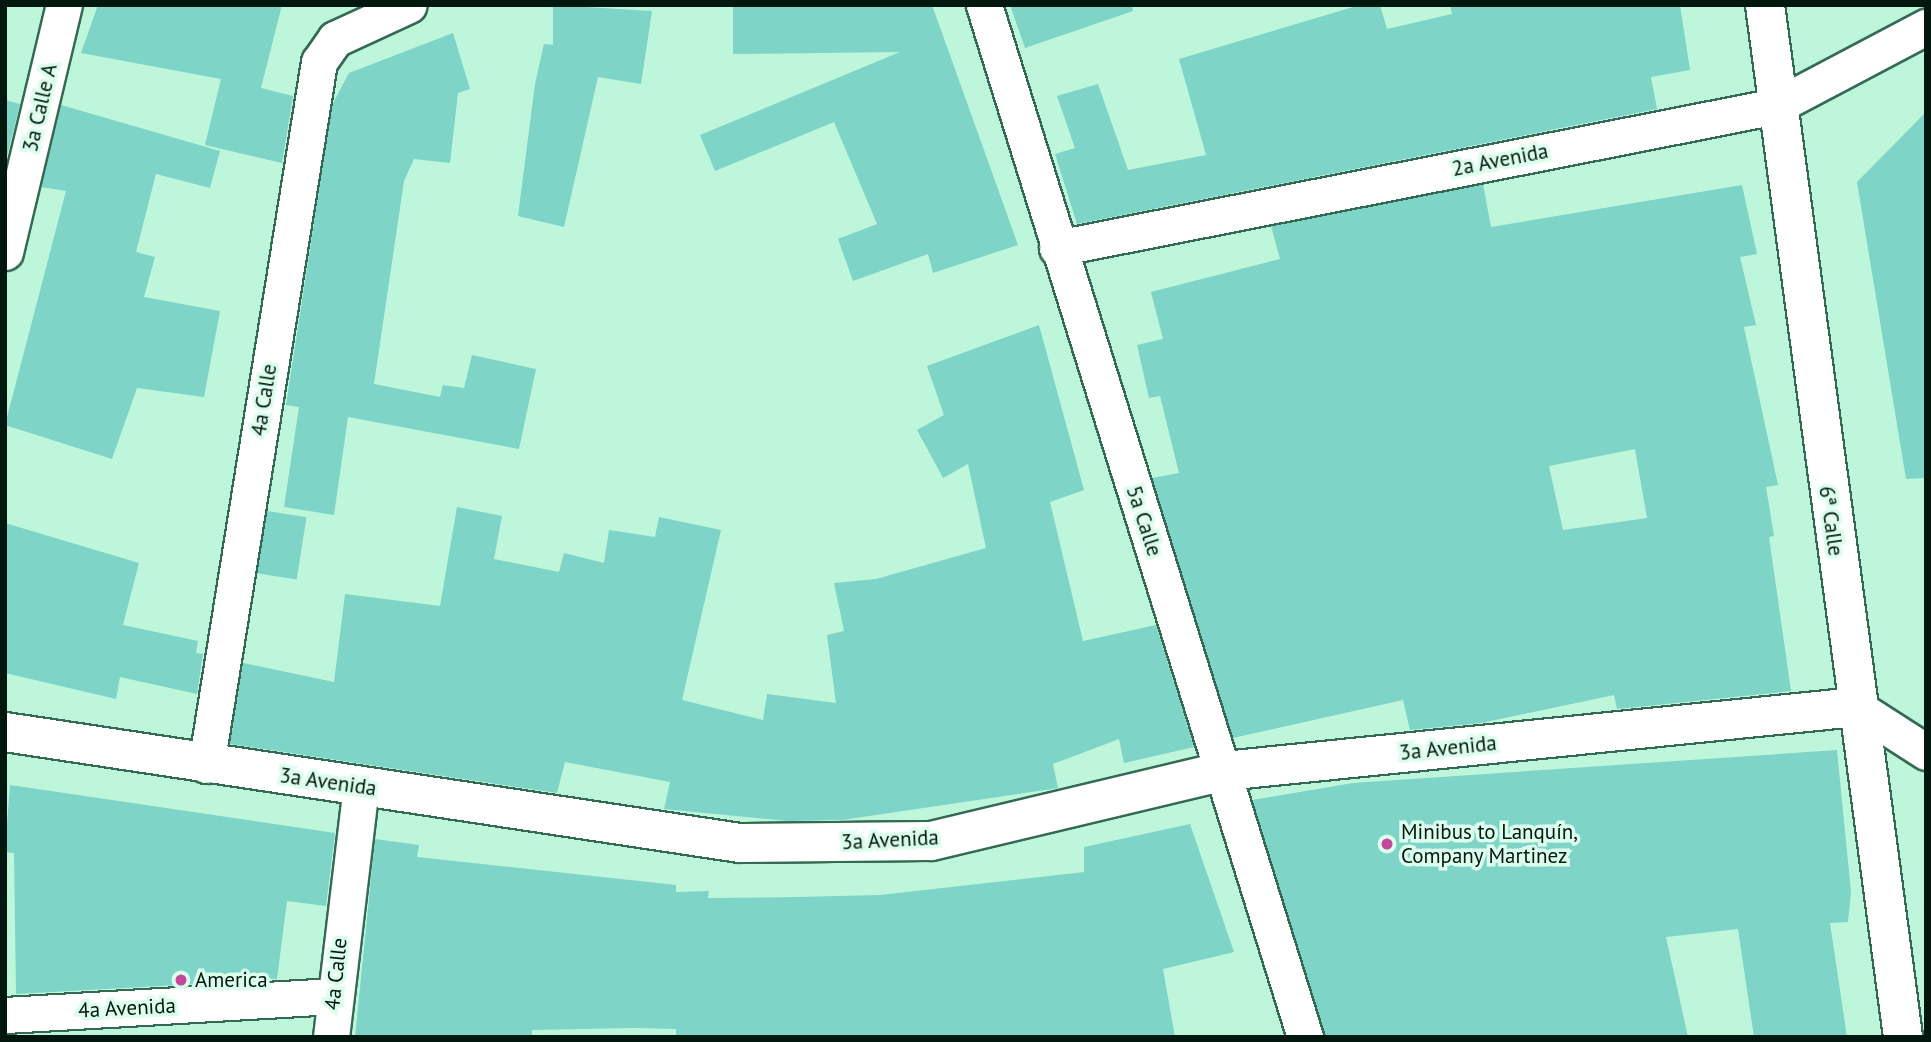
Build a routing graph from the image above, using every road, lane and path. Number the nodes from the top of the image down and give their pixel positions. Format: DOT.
graph roads {
  1 [pos="64,5"];
  2 [pos="410,5"];
  3 [pos="984,5"];
  4 [pos="1765,5"];
  5 [pos="1926,27"];
  6 [pos="1776,106"];
  7 [pos="1057,248"];
  8 [pos="5,252"];
  9 [pos="1856,707"];
  10 [pos="5,732"];
  11 [pos="1926,740"];
  12 [pos="1926,752"];
  13 [pos="206,765"];
  14 [pos="1224,771"];
  15 [pos="361,786"];
  16 [pos="332,996"];
  17 [pos="5,1015"];
  18 [pos="331,1037"];
  19 [pos="1305,1037"];
  20 [pos="1903,1037"];
  1 -- 8 [label="street, 3a Calle A"];
  2 -- 13 [label="street, 4a Calle"];
  3 -- 7 [label="street, 5a Calle"];
  4 -- 6 [label="street, 6ª Calle"];
  5 -- 6 [label="street, 2a Avenida"];
  6 -- 7 [label="street, 2a Avenida"];
  6 -- 9 [label="street, 6ª Calle"];
  7 -- 14 [label="street, 5a Calle"];
  9 -- 11 [label="street"];
  9 -- 12 [label="street"];
  9 -- 14 [label="street, 3a Avenida"];
  9 -- 20 [label="street, 6ª Calle"];
  10 -- 13 [label="street, 3a Avenida"];
  13 -- 15 [label="street, 3a Avenida"];
  14 -- 15 [label="street, 3a Avenida"];
  14 -- 19 [label="street, 5a Calle"];
  15 -- 16 [label="street, 4a Calle"];
  16 -- 17 [label="street, 4a Avenida"];
  16 -- 18 [label="street, 4a Calle"];
}
